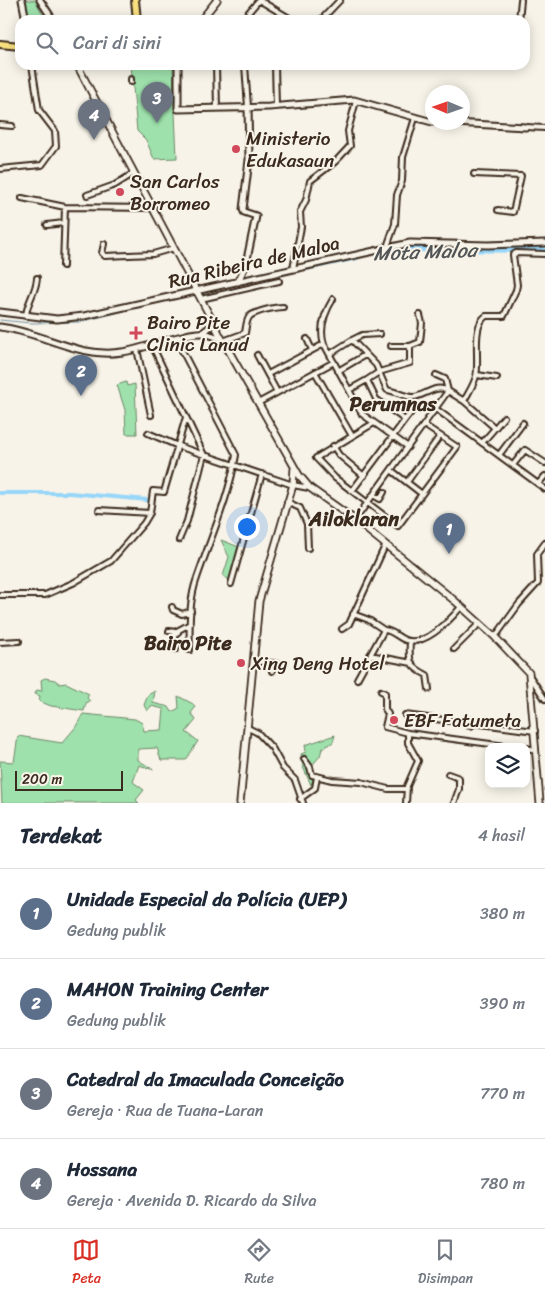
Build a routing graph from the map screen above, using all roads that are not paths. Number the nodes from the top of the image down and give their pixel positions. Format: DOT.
graph roads {
  1 [pos="22,0"];
  2 [pos="40,0"];
  3 [pos="135,0"];
  4 [pos="217,0"];
  5 [pos="340,0"];
  6 [pos="521,0"];
  7 [pos="25,15"];
  8 [pos="49,15"];
  9 [pos="136,15"];
  10 [pos="205,15"];
  11 [pos="246,15"];
  12 [pos="285,15"];
  13 [pos="326,15"];
  14 [pos="520,15"];
  15 [pos="0,44"];
  16 [pos="15,46"];
  17 [pos="33,70"];
  18 [pos="80,70"];
  19 [pos="178,70"];
  20 [pos="216,70"];
  21 [pos="245,70"];
  22 [pos="275,70"];
  23 [pos="356,101"];
  24 [pos="276,106"];
  25 [pos="248,107"];
  26 [pos="217,108"];
  27 [pos="415,118"];
  28 [pos="425,120"];
  29 [pos="470,124"];
  30 [pos="0,125"];
  31 [pos="12,126"];
  32 [pos="526,127"];
  33 [pos="545,128"];
  34 [pos="0,169"];
  35 [pos="134,173"];
  36 [pos="474,174"];
  37 [pos="87,195"];
  38 [pos="22,198"];
  39 [pos="65,207"];
  40 [pos="152,208"];
  41 [pos="498,210"];
  42 [pos="64,223"];
  43 [pos="47,225"];
  44 [pos="545,243"];
  45 [pos="104,244"];
  46 [pos="387,247"];
  47 [pos="174,248"];
  48 [pos="545,254"];
  49 [pos="63,266"];
  50 [pos="294,269"];
  51 [pos="37,278"];
  52 [pos="279,281"];
  53 [pos="238,282"];
  54 [pos="198,295"];
  55 [pos="333,299"];
  56 [pos="283,307"];
  57 [pos="0,312"];
  58 [pos="420,314"];
  59 [pos="26,316"];
  60 [pos="214,324"];
  61 [pos="0,327"];
  62 [pos="202,333"];
  63 [pos="380,334"];
  64 [pos="307,338"];
  65 [pos="176,339"];
  66 [pos="222,340"];
  67 [pos="352,340"];
  68 [pos="324,344"];
  69 [pos="152,345"];
  70 [pos="391,346"];
  71 [pos="410,346"];
  72 [pos="137,349"];
  73 [pos="312,350"];
  74 [pos="330,354"];
  75 [pos="365,355"];
  76 [pos="257,356"];
  77 [pos="334,362"];
  78 [pos="338,371"];
  79 [pos="316,372"];
  80 [pos="379,372"];
  81 [pos="268,374"];
  82 [pos="436,375"];
  83 [pos="477,375"];
  84 [pos="497,378"];
  85 [pos="367,380"];
  86 [pos="349,390"];
  87 [pos="448,391"];
  88 [pos="277,392"];
  89 [pos="464,400"];
  90 [pos="258,403"];
  91 [pos="416,406"];
  92 [pos="436,409"];
  93 [pos="151,415"];
  94 [pos="186,417"];
  95 [pos="504,417"];
  96 [pos="405,420"];
  97 [pos="374,423"];
  98 [pos="523,423"];
  99 [pos="424,425"];
  100 [pos="495,428"];
  101 [pos="148,433"];
  102 [pos="352,436"];
  103 [pos="393,436"];
  104 [pos="440,436"];
  105 [pos="482,443"];
  106 [pos="178,446"];
  107 [pos="333,446"];
  108 [pos="408,446"];
  109 [pos="204,455"];
  110 [pos="499,455"];
  111 [pos="545,463"];
  112 [pos="234,465"];
  113 [pos="513,465"];
  114 [pos="294,469"];
  115 [pos="391,470"];
  116 [pos="262,474"];
  117 [pos="364,476"];
  118 [pos="545,476"];
  119 [pos="407,482"];
  120 [pos="154,484"];
  121 [pos="538,484"];
  122 [pos="293,485"];
  123 [pos="310,488"];
  124 [pos="545,489"];
  125 [pos="153,491"];
  126 [pos="352,491"];
  127 [pos="384,492"];
  128 [pos="373,494"];
  129 [pos="422,494"];
  130 [pos="287,502"];
  131 [pos="368,502"];
  132 [pos="99,510"];
  133 [pos="150,513"];
  134 [pos="354,520"];
  135 [pos="179,540"];
  136 [pos="545,544"];
  137 [pos="385,546"];
  138 [pos="308,548"];
  139 [pos="231,584"];
  140 [pos="0,595"];
  141 [pos="172,607"];
  142 [pos="461,607"];
  143 [pos="191,612"];
  144 [pos="187,614"];
  145 [pos="353,614"];
  146 [pos="190,622"];
  147 [pos="480,623"];
  148 [pos="342,629"];
  149 [pos="180,630"];
  150 [pos="384,630"];
  151 [pos="169,631"];
  152 [pos="495,637"];
  153 [pos="19,641"];
  154 [pos="410,641"];
  155 [pos="0,642"];
  156 [pos="176,649"];
  157 [pos="454,649"];
  158 [pos="190,650"];
  159 [pos="370,655"];
  160 [pos="254,661"];
  161 [pos="266,662"];
  162 [pos="412,663"];
  163 [pos="278,664"];
  164 [pos="272,671"];
  165 [pos="531,678"];
  166 [pos="357,679"];
  167 [pos="430,689"];
  168 [pos="381,691"];
  169 [pos="545,699"];
  170 [pos="405,715"];
  171 [pos="248,728"];
  172 [pos="535,732"];
  173 [pos="408,733"];
  174 [pos="485,743"];
  175 [pos="530,749"];
  176 [pos="536,750"];
  177 [pos="304,759"];
  178 [pos="448,774"];
  179 [pos="318,776"];
  180 [pos="407,789"];
  181 [pos="301,801"];
  182 [pos="240,803"];
  183 [pos="406,803"];
  184 [pos="454,803"];
  185 [pos="540,803"];
  1 -- 7 [label="street"];
  2 -- 8 [label="street"];
  3 -- 9 [label="main road"];
  4 -- 10 [label="main road"];
  5 -- 13 [label="street"];
  6 -- 14 [label="street"];
  11 -- 12 [label="street"];
  15 -- 16 [label="main road"];
  17 -- 34 [label="street"];
  18 -- 35 [label="main road"];
  19 -- 26 [label="street"];
  20 -- 26 [label="street"];
  21 -- 25 [label="street"];
  22 -- 24 [label="street"];
  23 -- 24 [label="street"];
  23 -- 27 [label="street"];
  23 -- 50 [label="street"];
  24 -- 25 [label="street"];
  25 -- 26 [label="street"];
  25 -- 53 [label="street"];
  27 -- 28 [label="street"];
  27 -- 46 [label="street"];
  29 -- 32 [label="street"];
  30 -- 31 [label="street"];
  32 -- 33 [label="street"];
  35 -- 37 [label="street"];
  35 -- 40 [label="main road"];
  36 -- 41 [label="street"];
  38 -- 39 [label="street"];
  39 -- 40 [label="street"];
  39 -- 42 [label="street"];
  40 -- 47 [label="main road"];
  42 -- 43 [label="street"];
  42 -- 49 [label="street"];
  44 -- 46 [label="street, Rua Ribeira de Maloa"];
  45 -- 47 [label="street"];
  46 -- 50 [label="street, Rua Ribeira de Maloa"];
  47 -- 54 [label="main road"];
  48 -- 83 [label="street"];
  50 -- 53 [label="street, Rua Ribeira de Maloa"];
  51 -- 59 [label="street"];
  52 -- 54 [label="street"];
  53 -- 54 [label="street, Rua Ribeira de Maloa"];
  54 -- 59 [label="street, Rua Ribeira de Maloa"];
  54 -- 60 [label="main road"];
  55 -- 68 [label="street"];
  56 -- 66 [label="street"];
  57 -- 59 [label="street, Rua Ribeira de Maloa"];
  58 -- 71 [label="street"];
  60 -- 62 [label="street"];
  60 -- 66 [label="main road"];
  61 -- 72 [label="street"];
  62 -- 65 [label="street"];
  62 -- 66 [label="street"];
  63 -- 67 [label="street"];
  64 -- 73 [label="street"];
  65 -- 69 [label="street"];
  65 -- 112 [label="street"];
  66 -- 90 [label="main road"];
  67 -- 74 [label="street"];
  67 -- 75 [label="street"];
  68 -- 73 [label="street"];
  68 -- 74 [label="street"];
  69 -- 72 [label="street"];
  69 -- 94 [label="street"];
  70 -- 71 [label="street"];
  71 -- 80 [label="street"];
  72 -- 93 [label="street"];
  73 -- 81 [label="street"];
  74 -- 77 [label="street"];
  75 -- 78 [label="street"];
  75 -- 80 [label="street"];
  76 -- 81 [label="street"];
  77 -- 78 [label="street"];
  77 -- 79 [label="street"];
  78 -- 86 [label="street"];
  79 -- 88 [label="street"];
  79 -- 102 [label="street"];
  80 -- 85 [label="street"];
  80 -- 87 [label="street"];
  81 -- 88 [label="street"];
  82 -- 87 [label="street"];
  83 -- 84 [label="street"];
  83 -- 89 [label="street"];
  85 -- 86 [label="street"];
  85 -- 96 [label="street"];
  86 -- 97 [label="street"];
  87 -- 89 [label="street"];
  87 -- 92 [label="street"];
  88 -- 90 [label="street"];
  89 -- 100 [label="street"];
  90 -- 114 [label="main road"];
  91 -- 96 [label="street"];
  92 -- 99 [label="street"];
  92 -- 105 [label="street"];
  94 -- 106 [label="street"];
  94 -- 109 [label="street"];
  95 -- 100 [label="street"];
  96 -- 103 [label="street"];
  97 -- 102 [label="street"];
  97 -- 103 [label="street"];
  98 -- 110 [label="street"];
  99 -- 104 [label="street"];
  99 -- 108 [label="street"];
  100 -- 105 [label="street"];
  101 -- 106 [label="street"];
  102 -- 107 [label="street"];
  103 -- 108 [label="street"];
  103 -- 117 [label="street"];
  104 -- 119 [label="street"];
  104 -- 129 [label="street"];
  105 -- 110 [label="street"];
  106 -- 109 [label="street"];
  106 -- 125 [label="street"];
  107 -- 117 [label="street"];
  107 -- 126 [label="street"];
  108 -- 115 [label="street"];
  109 -- 112 [label="street"];
  109 -- 135 [label="street"];
  110 -- 113 [label="street"];
  111 -- 113 [label="street"];
  112 -- 116 [label="street"];
  112 -- 143 [label="street"];
  113 -- 121 [label="street"];
  114 -- 122 [label="main road"];
  114 -- 123 [label="main road"];
  115 -- 119 [label="street"];
  115 -- 128 [label="street"];
  116 -- 122 [label="street"];
  116 -- 139 [label="street"];
  117 -- 126 [label="street"];
  118 -- 121 [label="street"];
  119 -- 129 [label="street"];
  120 -- 125 [label="street"];
  121 -- 124 [label="street"];
  122 -- 123 [label="street"];
  122 -- 130 [label="main road"];
  123 -- 134 [label="main road"];
  125 -- 133 [label="street"];
  126 -- 131 [label="street"];
  127 -- 128 [label="street"];
  128 -- 131 [label="street"];
  129 -- 131 [label="street"];
  130 -- 138 [label="street"];
  130 -- 160 [label="main road"];
  131 -- 134 [label="street"];
  132 -- 133 [label="street"];
  133 -- 140 [label="street"];
  134 -- 137 [label="main road"];
  136 -- 152 [label="street"];
  137 -- 142 [label="main road"];
  137 -- 145 [label="street"];
  141 -- 144 [label="street"];
  142 -- 147 [label="main road"];
  142 -- 154 [label="street"];
  143 -- 144 [label="street"];
  143 -- 146 [label="street"];
  144 -- 146 [label="street"];
  145 -- 148 [label="street"];
  145 -- 150 [label="street"];
  146 -- 149 [label="street"];
  146 -- 158 [label="street"];
  147 -- 152 [label="main road"];
  147 -- 157 [label="street"];
  149 -- 151 [label="street"];
  149 -- 156 [label="street"];
  150 -- 154 [label="street"];
  150 -- 159 [label="street"];
  152 -- 165 [label="main road"];
  153 -- 155 [label="street"];
  154 -- 162 [label="street"];
  159 -- 162 [label="street"];
  159 -- 166 [label="street"];
  160 -- 161 [label="street"];
  160 -- 171 [label="main road"];
  161 -- 163 [label="street"];
  161 -- 164 [label="street"];
  162 -- 167 [label="street"];
  165 -- 169 [label="street"];
  165 -- 172 [label="main road"];
  168 -- 173 [label="street"];
  170 -- 172 [label="street"];
  171 -- 181 [label="street"];
  171 -- 182 [label="main road"];
  172 -- 176 [label="main road"];
  173 -- 174 [label="street"];
  173 -- 180 [label="street"];
  175 -- 176 [label="street"];
  176 -- 185 [label="main road"];
  177 -- 179 [label="street"];
  178 -- 184 [label="street"];
  179 -- 180 [label="street"];
  179 -- 181 [label="street"];
  180 -- 183 [label="street"];
}
